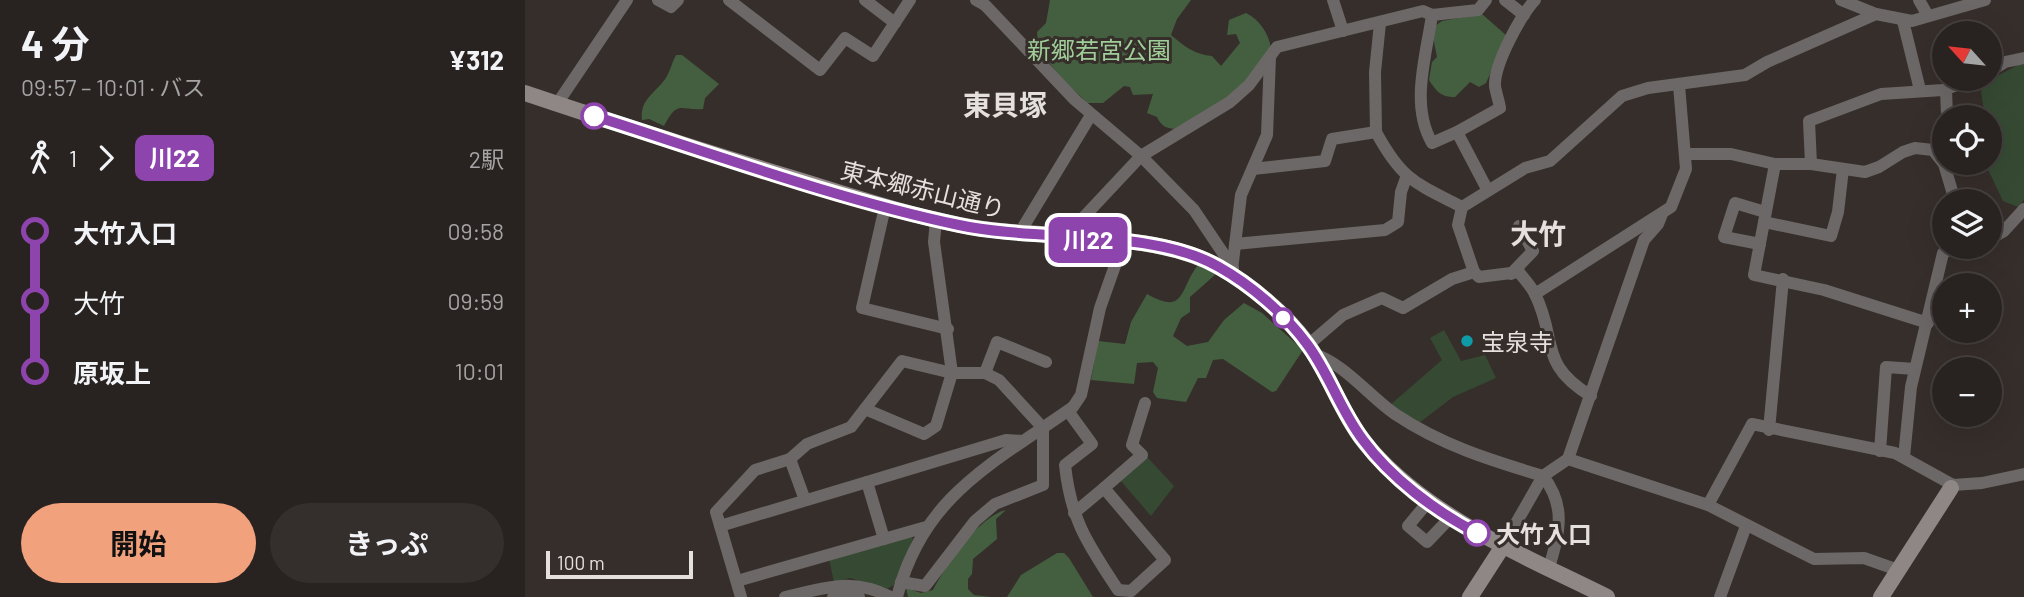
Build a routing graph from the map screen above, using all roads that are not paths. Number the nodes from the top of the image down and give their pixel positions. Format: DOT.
graph roads {
  1 [pos="627,0"];
  2 [pos="658,0"];
  3 [pos="678,0"];
  4 [pos="729,0"];
  5 [pos="865,0"];
  6 [pos="910,0"];
  7 [pos="975,0"];
  8 [pos="1333,0"];
  9 [pos="1486,0"];
  10 [pos="1505,0"];
  11 [pos="1535,0"];
  12 [pos="1841,0"];
  13 [pos="1919,0"];
  14 [pos="1985,0"];
  15 [pos="1876,14"];
  16 [pos="1432,15"];
  17 [pos="1524,15"];
  18 [pos="1928,16"];
  19 [pos="1903,22"];
  20 [pos="895,23"];
  21 [pos="1380,23"];
  22 [pos="1343,31"];
  23 [pos="1270,56"];
  24 [pos="2024,58"];
  25 [pos="2002,64"];
  26 [pos="1679,85"];
  27 [pos="1920,90"];
  28 [pos="1932,90"];
  29 [pos="525,93"];
  30 [pos="557,104"];
  31 [pos="1091,115"];
  32 [pos="1375,132"];
  33 [pos="1457,132"];
  34 [pos="1687,155"];
  35 [pos="1141,156"];
  36 [pos="1775,164"];
  37 [pos="1811,164"];
  38 [pos="1253,169"];
  39 [pos="1843,169"];
  40 [pos="1406,178"];
  41 [pos="1487,189"];
  42 [pos="1951,189"];
  43 [pos="885,206"];
  44 [pos="1462,207"];
  45 [pos="2024,209"];
  46 [pos="1662,214"];
  47 [pos="1765,217"];
  48 [pos="936,220"];
  49 [pos="1519,226"];
  50 [pos="2002,233"];
  51 [pos="1019,234"];
  52 [pos="1068,238"];
  53 [pos="1123,243"];
  54 [pos="1235,244"];
  55 [pos="1760,244"];
  56 [pos="1942,259"];
  57 [pos="1231,271"];
  58 [pos="1474,272"];
  59 [pos="1511,274"];
  60 [pos="1783,279"];
  61 [pos="1535,294"];
  62 [pos="1928,323"];
  63 [pos="948,329"];
  64 [pos="1310,350"];
  65 [pos="1046,362"];
  66 [pos="1915,369"];
  67 [pos="952,373"];
  68 [pos="985,373"];
  69 [pos="1591,396"];
  70 [pos="1146,403"];
  71 [pos="865,410"];
  72 [pos="1067,411"];
  73 [pos="1043,428"];
  74 [pos="1769,430"];
  75 [pos="1023,441"];
  76 [pos="1880,451"];
  77 [pos="1904,457"];
  78 [pos="790,459"];
  79 [pos="1568,459"];
  80 [pos="2024,474"];
  81 [pos="1543,476"];
  82 [pos="867,482"];
  83 [pos="1952,486"];
  84 [pos="1104,488"];
  85 [pos="805,500"];
  86 [pos="1428,502"];
  87 [pos="1708,505"];
  88 [pos="1074,513"];
  89 [pos="1450,518"];
  90 [pos="720,526"];
  91 [pos="1746,526"];
  92 [pos="926,527"];
  93 [pos="884,539"];
  94 [pos="1503,546"];
  95 [pos="1549,568"];
  96 [pos="1898,570"];
  97 [pos="737,581"];
  98 [pos="901,582"];
  99 [pos="741,597"];
  100 [pos="785,597"];
  101 [pos="833,597"];
  102 [pos="859,597"];
  103 [pos="891,597"];
  104 [pos="897,597"];
  105 [pos="1470,597"];
  106 [pos="1607,597"];
  107 [pos="1720,597"];
  108 [pos="1881,597"];
  1 -- 30 [label="street"];
  2 -- 3 [label="street"];
  4 -- 20 [label="street"];
  5 -- 20 [label="street"];
  6 -- 20 [label="street"];
  7 -- 31 [label="street"];
  8 -- 22 [label="street"];
  9 -- 16 [label="street"];
  10 -- 17 [label="street"];
  11 -- 17 [label="street"];
  12 -- 15 [label="street"];
  13 -- 18 [label="street"];
  14 -- 18 [label="street"];
  15 -- 19 [label="street"];
  15 -- 26 [label="street"];
  16 -- 21 [label="street"];
  16 -- 33 [label="street"];
  17 -- 33 [label="street"];
  18 -- 19 [label="street"];
  19 -- 27 [label="street"];
  21 -- 22 [label="street"];
  21 -- 32 [label="street"];
  22 -- 23 [label="street"];
  23 -- 35 [label="street"];
  23 -- 38 [label="street"];
  24 -- 25 [label="street"];
  26 -- 34 [label="street"];
  26 -- 41 [label="street"];
  27 -- 28 [label="street"];
  27 -- 37 [label="street"];
  29 -- 30 [label="street, 東本郷赤山通り"];
  30 -- 43 [label="street, 東本郷赤山通り"];
  31 -- 35 [label="street"];
  31 -- 51 [label="street"];
  32 -- 38 [label="street"];
  32 -- 40 [label="street"];
  33 -- 41 [label="street"];
  34 -- 36 [label="street"];
  34 -- 46 [label="street"];
  35 -- 52 [label="street"];
  35 -- 57 [label="street"];
  36 -- 37 [label="street"];
  36 -- 47 [label="street"];
  37 -- 39 [label="street"];
  38 -- 54 [label="street"];
  39 -- 42 [label="street"];
  39 -- 47 [label="street"];
  40 -- 44 [label="street"];
  40 -- 54 [label="street"];
  41 -- 44 [label="street"];
  43 -- 48 [label="street, 東本郷赤山通り"];
  43 -- 63 [label="street"];
  44 -- 58 [label="street"];
  45 -- 50 [label="street"];
  46 -- 61 [label="street"];
  46 -- 69 [label="street"];
  47 -- 55 [label="street"];
  47 -- 55 [label="street"];
  48 -- 51 [label="street, 東本郷赤山通り"];
  48 -- 63 [label="street"];
  49 -- 59 [label="street"];
  51 -- 52 [label="street, 東本郷赤山通り"];
  52 -- 53 [label="street, 東本郷赤山通り"];
  53 -- 57 [label="street, 東本郷赤山通り"];
  53 -- 72 [label="street"];
  54 -- 57 [label="street"];
  55 -- 60 [label="street"];
  56 -- 62 [label="street"];
  57 -- 64 [label="street, 東本郷赤山通り"];
  58 -- 59 [label="street"];
  58 -- 64 [label="street"];
  59 -- 61 [label="street"];
  60 -- 62 [label="street"];
  60 -- 74 [label="street"];
  61 -- 69 [label="street"];
  62 -- 66 [label="street"];
  63 -- 67 [label="street"];
  64 -- 81 [label="street"];
  64 -- 86 [label="street, 東本郷赤山通り"];
  65 -- 68 [label="street"];
  66 -- 76 [label="street"];
  66 -- 77 [label="street"];
  67 -- 68 [label="street"];
  67 -- 71 [label="street"];
  67 -- 71 [label="street"];
  68 -- 73 [label="street"];
  69 -- 79 [label="street"];
  70 -- 84 [label="street"];
  71 -- 78 [label="street"];
  72 -- 73 [label="street"];
  72 -- 88 [label="street"];
  73 -- 75 [label="street"];
  73 -- 98 [label="street"];
  74 -- 76 [label="street"];
  74 -- 87 [label="street"];
  75 -- 82 [label="street"];
  75 -- 92 [label="street"];
  76 -- 77 [label="street"];
  77 -- 83 [label="street"];
  78 -- 85 [label="street"];
  78 -- 90 [label="street"];
  79 -- 81 [label="street"];
  79 -- 87 [label="street"];
  80 -- 83 [label="street"];
  81 -- 94 [label="street"];
  81 -- 95 [label="street"];
  82 -- 85 [label="street"];
  82 -- 93 [label="street"];
  83 -- 96 [label="street"];
  84 -- 88 [label="street"];
  84 -- 88 [label="street"];
  85 -- 90 [label="street"];
  86 -- 89 [label="street, 東本郷赤山通り"];
  86 -- 89 [label="street"];
  87 -- 91 [label="street"];
  89 -- 94 [label="street, 東本郷赤山通り"];
  90 -- 97 [label="street"];
  91 -- 96 [label="street"];
  91 -- 107 [label="street"];
  92 -- 93 [label="street"];
  92 -- 98 [label="street"];
  93 -- 97 [label="street"];
  94 -- 95 [label="street, 東本郷赤山通り"];
  94 -- 105 [label="street"];
  95 -- 106 [label="street, 東本郷赤山通り"];
  96 -- 108 [label="street"];
  97 -- 99 [label="street"];
  98 -- 104 [label="street"];
  100 -- 103 [label="street"];
  101 -- 102 [label="street"];
}
